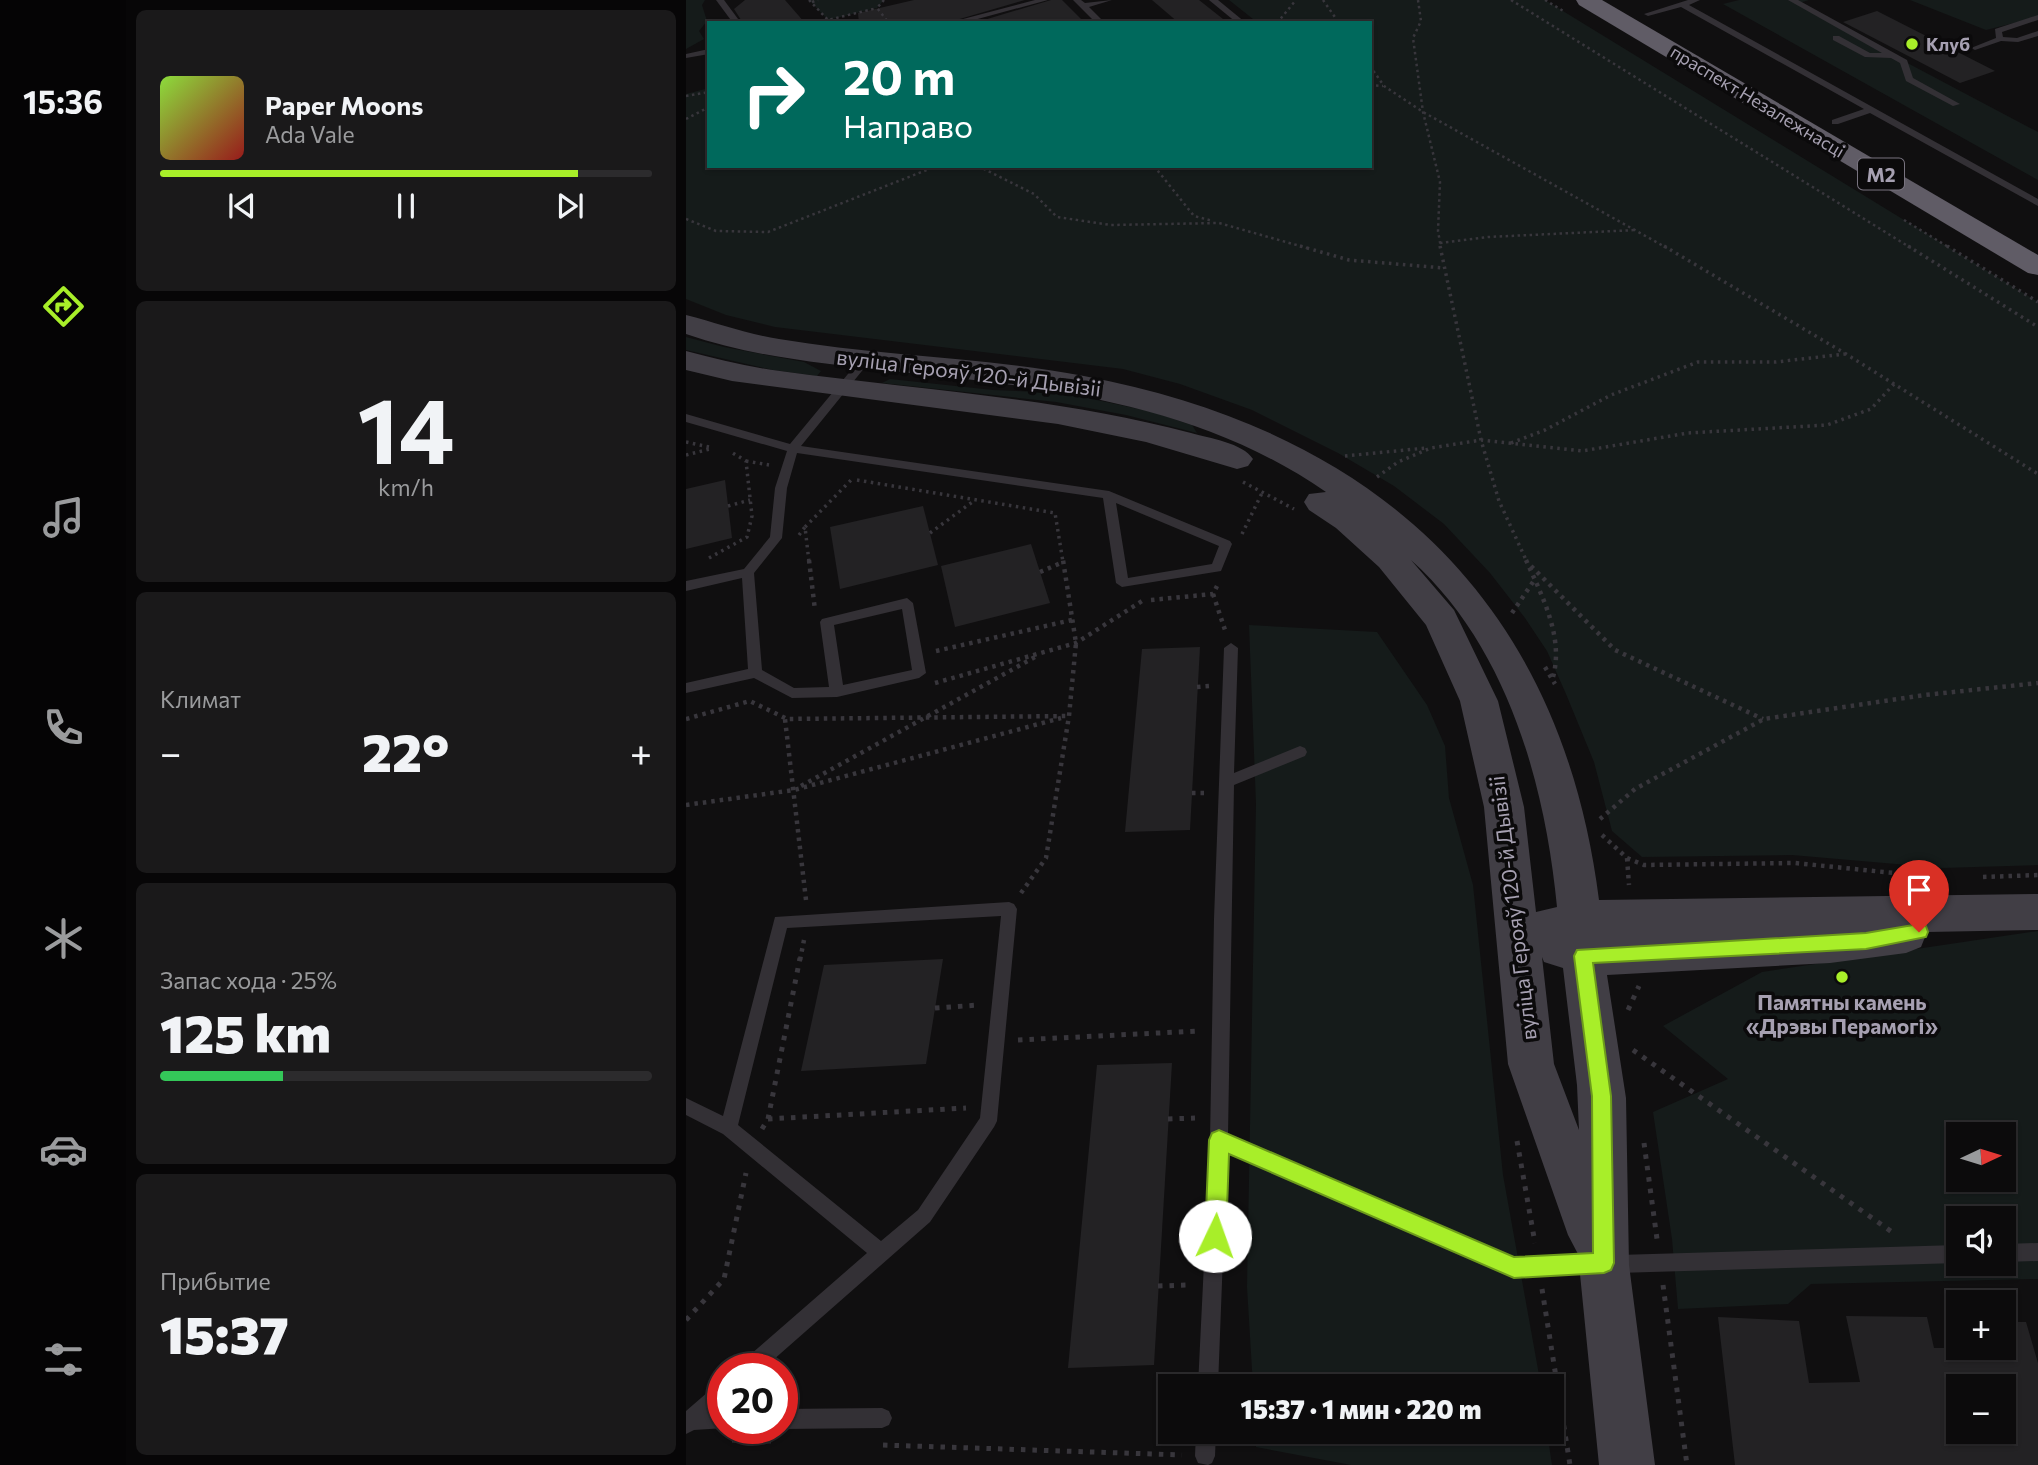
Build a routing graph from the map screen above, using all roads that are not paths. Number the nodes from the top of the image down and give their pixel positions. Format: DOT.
graph roads {
  1 [pos="720,0"];
  2 [pos="1044,0"];
  3 [pos="1108,0"];
  4 [pos="1213,0"];
  5 [pos="1587,0"];
  6 [pos="1625,0"];
  7 [pos="1696,0"];
  8 [pos="1791,0"];
  9 [pos="1030,1"];
  10 [pos="1081,3"];
  11 [pos="1682,4"];
  12 [pos="1648,14"];
  13 [pos="2038,17"];
  14 [pos="736,21"];
  15 [pos="959,21"];
  16 [pos="1099,21"];
  17 [pos="1239,21"];
  18 [pos="2038,33"];
  19 [pos="1836,38"];
  20 [pos="2000,39"];
  21 [pos="1975,48"];
  22 [pos="707,51"];
  23 [pos="686,55"];
  24 [pos="1895,57"];
  25 [pos="1956,104"];
  26 [pos="1872,109"];
  27 [pos="1835,122"];
  28 [pos="2038,203"];
  29 [pos="2038,239"];
  30 [pos="2038,267"];
  31 [pos="686,324"];
  32 [pos="686,360"];
  33 [pos="853,373"];
  34 [pos="686,418"];
  35 [pos="793,449"];
  36 [pos="1109,495"];
  37 [pos="748,572"];
  38 [pos="686,586"];
  39 [pos="1231,648"];
  40 [pos="755,673"];
  41 [pos="686,688"];
  42 [pos="837,692"];
  43 [pos="1300,752"];
  44 [pos="1227,782"];
  45 [pos="2034,900"];
  46 [pos="1519,936"];
  47 [pos="1581,938"];
  48 [pos="686,1106"];
  49 [pos="729,1128"];
  50 [pos="1219,1140"];
  51 [pos="2038,1252"];
  52 [pos="881,1253"];
  53 [pos="2016,1253"];
  54 [pos="1946,1254"];
  55 [pos="1604,1263"];
  56 [pos="767,1353"];
  57 [pos="1209,1374"];
  58 [pos="707,1406"];
  59 [pos="883,1418"];
  60 [pos="798,1419"];
  61 [pos="707,1420"];
  62 [pos="688,1422"];
  63 [pos="1206,1444"];
  64 [pos="1205,1456"];
  65 [pos="1628,1465"];
  1 -- 14 [label="lane"];
  2 -- 9 [label="lane"];
  3 -- 10 [label="lane"];
  4 -- 17 [label="lane"];
  5 -- 30 [label="highway, праспект Незалежнасці / М2"];
  6 -- 12 [label="highway, праспект Незалежнасці / М2"];
  7 -- 11 [label="lane"];
  8 -- 24 [label="lane"];
  9 -- 15 [label="lane"];
  10 -- 16 [label="lane"];
  11 -- 12 [label="lane"];
  11 -- 26 [label="lane"];
  12 -- 27 [label="highway, праспект Незалежнасці / М2"];
  13 -- 20 [label="lane"];
  18 -- 20 [label="lane"];
  19 -- 24 [label="lane"];
  20 -- 21 [label="lane"];
  22 -- 23 [label="lane"];
  24 -- 25 [label="lane"];
  26 -- 27 [label="lane"];
  26 -- 28 [label="lane"];
  27 -- 29 [label="highway, праспект Незалежнасці / М2"];
  31 -- 33 [label="street, вуліца Герояў 120-й Дывізіі"];
  32 -- 33 [label="street, вуліца Герояў 120-й Дывізіі"];
  33 -- 35 [label="lane"];
  33 -- 46 [label="street, вуліца Герояў 120-й Дывізіі"];
  33 -- 47 [label="street, вуліца Герояў 120-й Дывізіі"];
  34 -- 35 [label="lane"];
  35 -- 36 [label="lane"];
  35 -- 37 [label="lane"];
  36 -- 36 [label="lane"];
  37 -- 38 [label="lane"];
  37 -- 40 [label="lane"];
  39 -- 44 [label="lane"];
  40 -- 41 [label="lane"];
  40 -- 42 [label="lane"];
  42 -- 42 [label="lane"];
  43 -- 44 [label="lane"];
  44 -- 50 [label="lane"];
  45 -- 47 [label="street"];
  46 -- 47 [label="street"];
  46 -- 55 [label="street, вуліца Герояў 120-й Дывізіі"];
  47 -- 55 [label="street, вуліца Герояў 120-й Дывізіі"];
  48 -- 49 [label="lane"];
  49 -- 52 [label="lane"];
  49 -- 52 [label="lane"];
  50 -- 55 [label="lane"];
  50 -- 57 [label="lane"];
  51 -- 53 [label="lane"];
  52 -- 56 [label="lane"];
  54 -- 55 [label="lane"];
  55 -- 65 [label="street, вуліца Герояў 120-й Дывізіі"];
  58 -- 62 [label="lane"];
  59 -- 60 [label="lane"];
  61 -- 62 [label="lane"];
  63 -- 64 [label="lane"];
}
